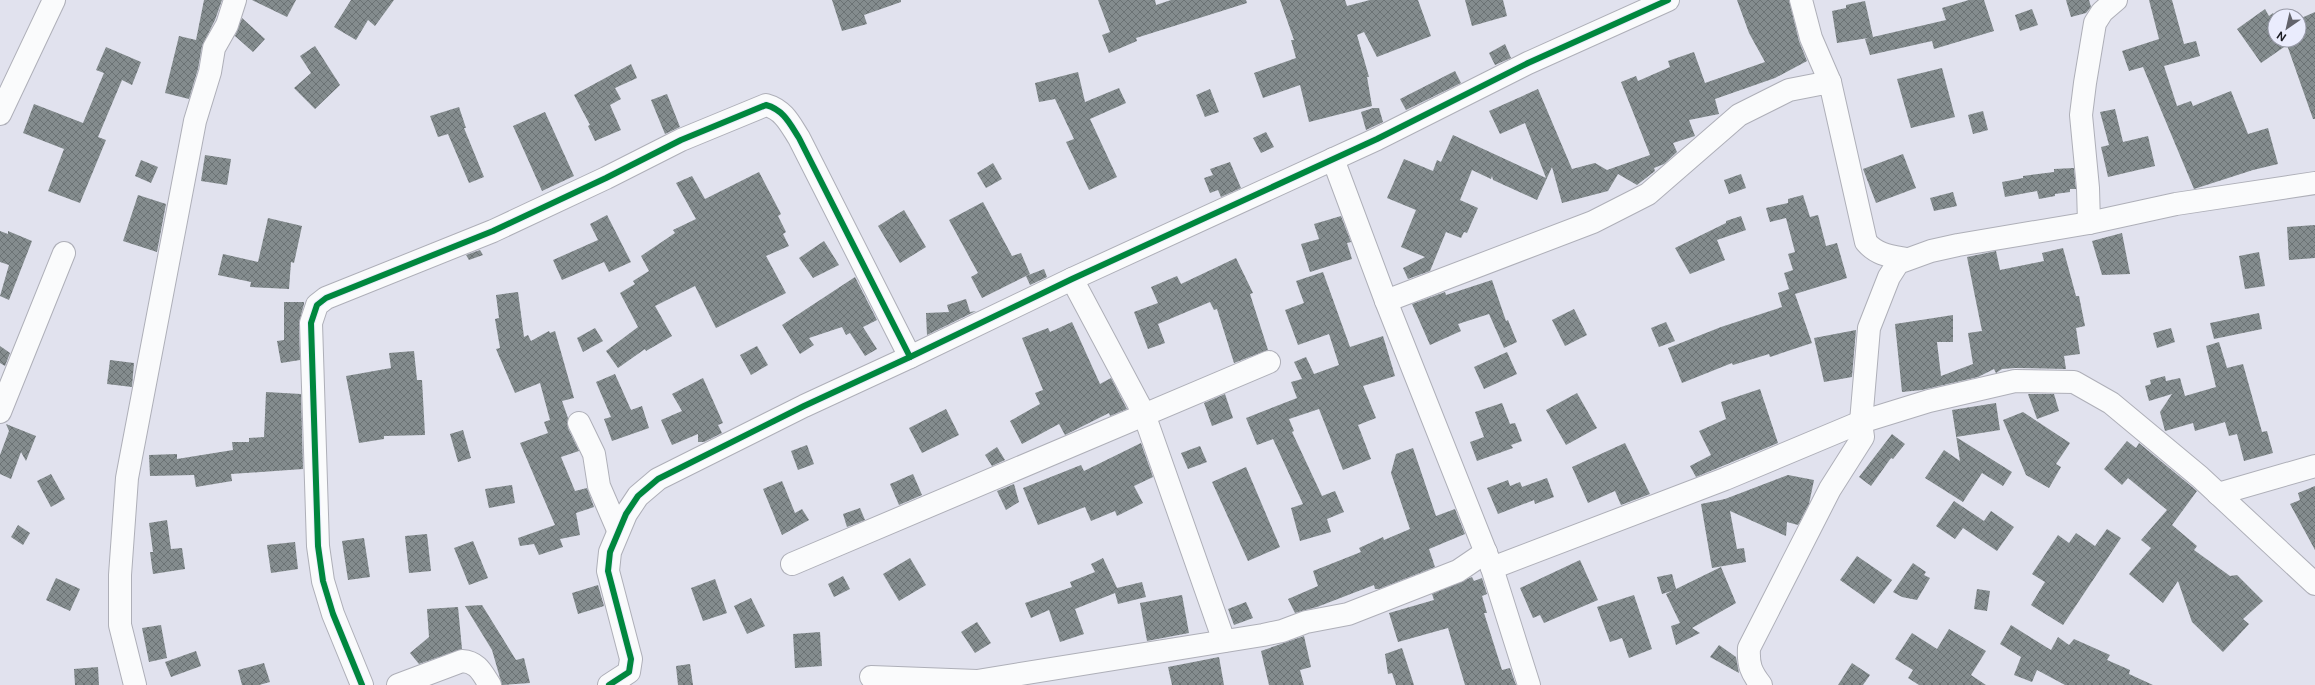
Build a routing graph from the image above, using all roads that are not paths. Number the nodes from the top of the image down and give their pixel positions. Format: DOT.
graph roads {
  1 [pos="54,0"];
  2 [pos="235,0"];
  3 [pos="1668,0"];
  4 [pos="1801,0"];
  5 [pos="2116,0"];
  6 [pos="1830,82"];
  7 [pos="0,114"];
  8 [pos="1333,159"];
  9 [pos="2315,183"];
  10 [pos="2089,223"];
  11 [pos="64,253"];
  12 [pos="1906,259"];
  13 [pos="1072,279"];
  14 [pos="1386,301"];
  15 [pos="910,358"];
  16 [pos="1268,362"];
  17 [pos="0,412"];
  18 [pos="1144,414"];
  19 [pos="1861,422"];
  20 [pos="579,423"];
  21 [pos="2315,466"];
  22 [pos="2218,494"];
  23 [pos="618,530"];
  24 [pos="1489,560"];
  25 [pos="792,564"];
  26 [pos="2315,584"];
  27 [pos="1224,641"];
  28 [pos="871,677"];
  29 [pos="135,685"];
  30 [pos="362,685"];
  31 [pos="398,685"];
  32 [pos="490,685"];
  33 [pos="609,685"];
  34 [pos="1529,685"];
  35 [pos="1761,685"];
  1 -- 7 [label="main road"];
  2 -- 29 [label="main road"];
  3 -- 8 [label="main road"];
  4 -- 6 [label="main road"];
  5 -- 10 [label="main road"];
  6 -- 12 [label="main road"];
  6 -- 14 [label="main road"];
  8 -- 13 [label="main road"];
  8 -- 14 [label="main road"];
  9 -- 10 [label="main road"];
  10 -- 12 [label="main road"];
  11 -- 17 [label="main road"];
  12 -- 19 [label="main road"];
  13 -- 15 [label="main road"];
  13 -- 18 [label="main road"];
  14 -- 24 [label="main road"];
  15 -- 23 [label="main road"];
  15 -- 30 [label="main road"];
  16 -- 18 [label="main road"];
  18 -- 25 [label="main road"];
  18 -- 27 [label="main road"];
  19 -- 22 [label="main road"];
  19 -- 24 [label="main road"];
  19 -- 35 [label="main road"];
  20 -- 23 [label="main road"];
  21 -- 22 [label="main road"];
  22 -- 26 [label="main road"];
  23 -- 33 [label="main road"];
  24 -- 27 [label="main road"];
  24 -- 34 [label="main road"];
  27 -- 28 [label="main road"];
  31 -- 32 [label="main road"];
}
